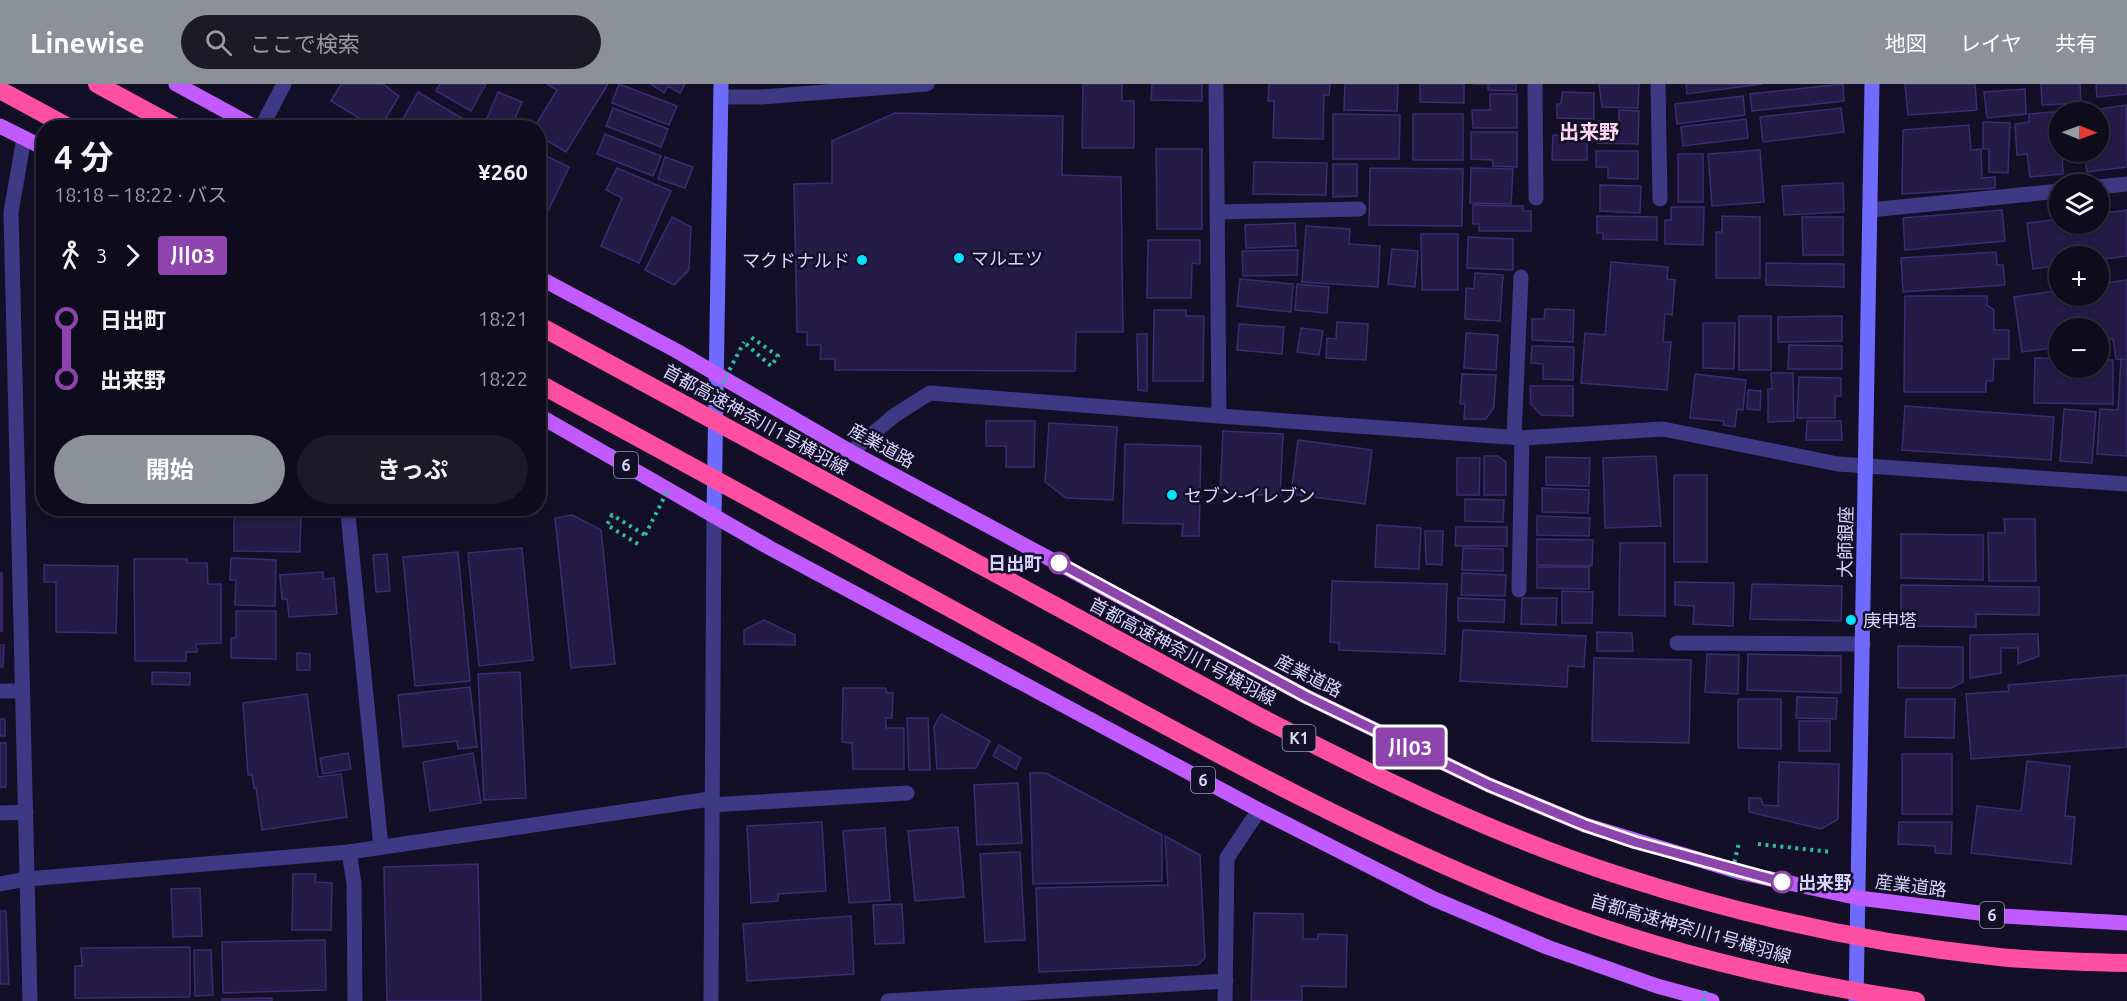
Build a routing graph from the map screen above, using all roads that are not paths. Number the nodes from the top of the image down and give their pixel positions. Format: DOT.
graph roads {
  1 [pos="97,84"];
  2 [pos="176,84"];
  3 [pos="284,84"];
  4 [pos="927,84"];
  5 [pos="1216,84"];
  6 [pos="1535,84"];
  7 [pos="1658,84"];
  8 [pos="1872,84"];
  9 [pos="0,90"];
  10 [pos="721,90"];
  11 [pos="55,120"];
  12 [pos="163,120"];
  13 [pos="244,120"];
  14 [pos="264,120"];
  15 [pos="0,126"];
  16 [pos="24,138"];
  17 [pos="36,144"];
  18 [pos="2127,184"];
  19 [pos="2109,186"];
  20 [pos="2049,191"];
  21 [pos="1536,198"];
  22 [pos="1660,199"];
  23 [pos="1359,209"];
  24 [pos="1870,210"];
  25 [pos="1218,212"];
  26 [pos="1521,277"];
  27 [pos="546,281"];
  28 [pos="546,329"];
  29 [pos="714,372"];
  30 [pos="546,387"];
  31 [pos="1219,416"];
  32 [pos="546,420"];
  33 [pos="1518,438"];
  34 [pos="851,452"];
  35 [pos="1866,466"];
  36 [pos="2127,484"];
  37 [pos="714,515"];
  38 [pos="348,516"];
  39 [pos="1519,590"];
  40 [pos="1677,643"];
  41 [pos="1863,644"];
  42 [pos="0,691"];
  43 [pos="21,691"];
  44 [pos="907,793"];
  45 [pos="711,802"];
  46 [pos="1259,810"];
  47 [pos="26,812"];
  48 [pos="0,813"];
  49 [pos="381,847"];
  50 [pos="349,852"];
  51 [pos="27,879"];
  52 [pos="0,884"];
  53 [pos="1858,898"];
  54 [pos="2127,923"];
  55 [pos="2127,963"];
  56 [pos="1226,981"];
  57 [pos="30,1001"];
  58 [pos="355,1001"];
  59 [pos="711,1001"];
  60 [pos="888,1001"];
  61 [pos="1225,1001"];
  62 [pos="1712,1001"];
  63 [pos="1856,1001"];
  64 [pos="1917,1001"];
  1 -- 12 [label="highway"];
  2 -- 13 [label="main road"];
  3 -- 14 [label="street"];
  4 -- 10 [label="street"];
  5 -- 25 [label="street"];
  6 -- 21 [label="street"];
  7 -- 22 [label="street"];
  8 -- 24 [label="street, 大師銀座"];
  9 -- 11 [label="highway"];
  10 -- 29 [label="street"];
  15 -- 16 [label="main road"];
  16 -- 17 [label="main road"];
  16 -- 43 [label="street"];
  18 -- 19 [label="street"];
  20 -- 24 [label="street"];
  23 -- 25 [label="street"];
  24 -- 35 [label="street, 大師銀座"];
  25 -- 31 [label="street"];
  26 -- 33 [label="street"];
  27 -- 29 [label="main road, 産業道路 / 6"];
  28 -- 55 [label="highway, 首都高速神奈川1号横羽線 / K1, bridge"];
  29 -- 34 [label="main road, 産業道路 / 6"];
  29 -- 37 [label="street"];
  30 -- 64 [label="highway, 首都高速神奈川1号横羽線, bridge"];
  31 -- 33 [label="street"];
  31 -- 34 [label="street"];
  32 -- 37 [label="main road, 6"];
  33 -- 35 [label="street"];
  33 -- 39 [label="street"];
  34 -- 53 [label="main road, 産業道路 / 6"];
  35 -- 36 [label="street"];
  35 -- 41 [label="street, 大師銀座"];
  37 -- 45 [label="street"];
  37 -- 46 [label="main road, 6"];
  38 -- 49 [label="street"];
  40 -- 41 [label="street"];
  41 -- 53 [label="street, 大師銀座"];
  42 -- 43 [label="street"];
  43 -- 47 [label="street"];
  44 -- 45 [label="street"];
  45 -- 49 [label="street"];
  45 -- 59 [label="street"];
  46 -- 56 [label="street"];
  46 -- 62 [label="main road, 6"];
  47 -- 48 [label="street"];
  47 -- 51 [label="street"];
  49 -- 50 [label="street"];
  50 -- 51 [label="street"];
  50 -- 58 [label="street"];
  51 -- 52 [label="street"];
  51 -- 57 [label="street"];
  53 -- 54 [label="main road, 産業道路 / 6"];
  53 -- 63 [label="street, 大師銀座"];
  56 -- 60 [label="street"];
  56 -- 61 [label="street"];
}
